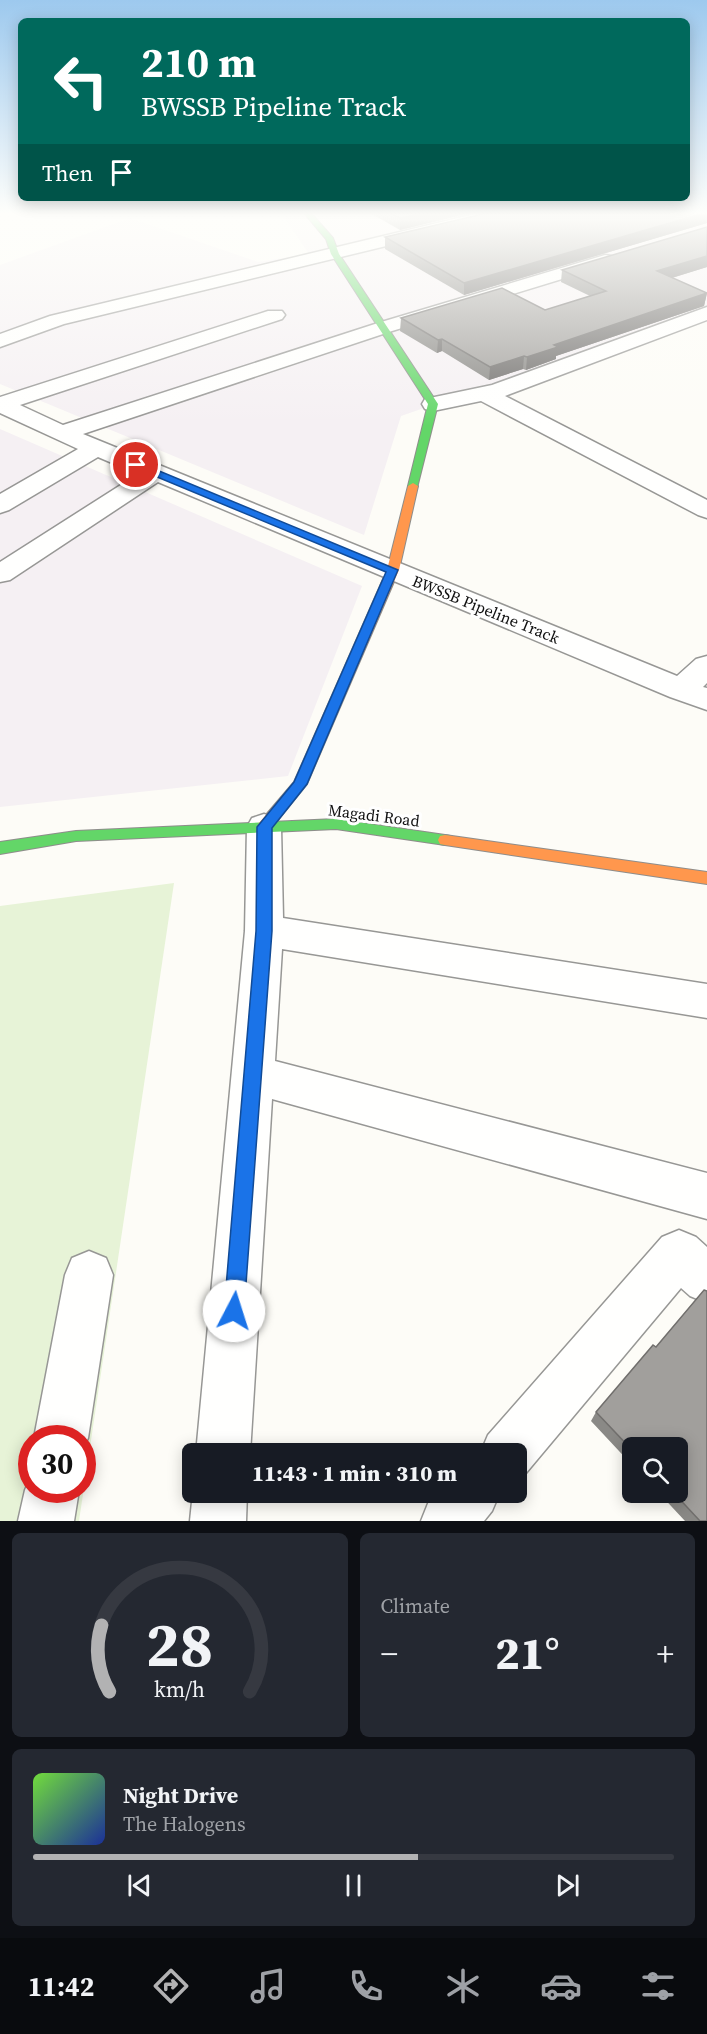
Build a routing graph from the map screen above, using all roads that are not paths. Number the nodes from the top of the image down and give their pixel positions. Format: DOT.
graph roads {
  1 [pos="209,284"];
  2 [pos="356,284"];
  3 [pos="526,284"];
  4 [pos="707,313"];
  5 [pos="275,315"];
  6 [pos="385,327"];
  7 [pos="0,341"];
  8 [pos="484,394"];
  9 [pos="0,404"];
  10 [pos="433,404"];
  11 [pos="61,433"];
  12 [pos="96,448"];
  13 [pos="156,473"];
  14 [pos="0,505"];
  15 [pos="707,510"];
  16 [pos="393,570"];
  17 [pos="0,574"];
  18 [pos="707,666"];
  19 [pos="694,695"];
  20 [pos="302,806"];
  21 [pos="268,814"];
  22 [pos="0,848"];
  23 [pos="707,878"];
  24 [pos="264,931"];
  25 [pos="707,1001"];
  26 [pos="253,1075"];
  27 [pos="707,1196"];
  28 [pos="89,1275"];
  29 [pos="707,1279"];
  30 [pos="63,1425"];
  31 [pos="224,1443"];
  32 [pos="517,1443"];
  33 [pos="49,1503"];
  34 [pos="219,1503"];
  35 [pos="464,1503"];
  36 [pos="46,1521"];
  37 [pos="218,1521"];
  38 [pos="449,1521"];
  1 -- 7 [label="street"];
  2 -- 6 [label="street"];
  3 -- 6 [label="street"];
  4 -- 8 [label="street"];
  5 -- 9 [label="street"];
  6 -- 10 [label="street"];
  6 -- 11 [label="street"];
  8 -- 10 [label="street"];
  8 -- 15 [label="street"];
  9 -- 11 [label="street, BWSSB Pipeline Track"];
  10 -- 16 [label="street"];
  11 -- 12 [label="street, BWSSB Pipeline Track"];
  12 -- 13 [label="street, BWSSB Pipeline Track"];
  12 -- 14 [label="street"];
  13 -- 16 [label="street, BWSSB Pipeline Track"];
  13 -- 17 [label="street"];
  16 -- 19 [label="street, BWSSB Pipeline Track"];
  16 -- 21 [label="street"];
  18 -- 19 [label="street"];
  20 -- 21 [label="street, Magadi Road"];
  21 -- 22 [label="street, Magadi Road"];
  21 -- 23 [label="street, Magadi Road"];
  21 -- 24 [label="street"];
  24 -- 25 [label="street"];
  24 -- 26 [label="street"];
  26 -- 27 [label="street"];
  26 -- 31 [label="street"];
  28 -- 30 [label="street"];
  29 -- 32 [label="street"];
  33 -- 36 [label="street"];
  34 -- 37 [label="street"];
  35 -- 38 [label="street"];
}
